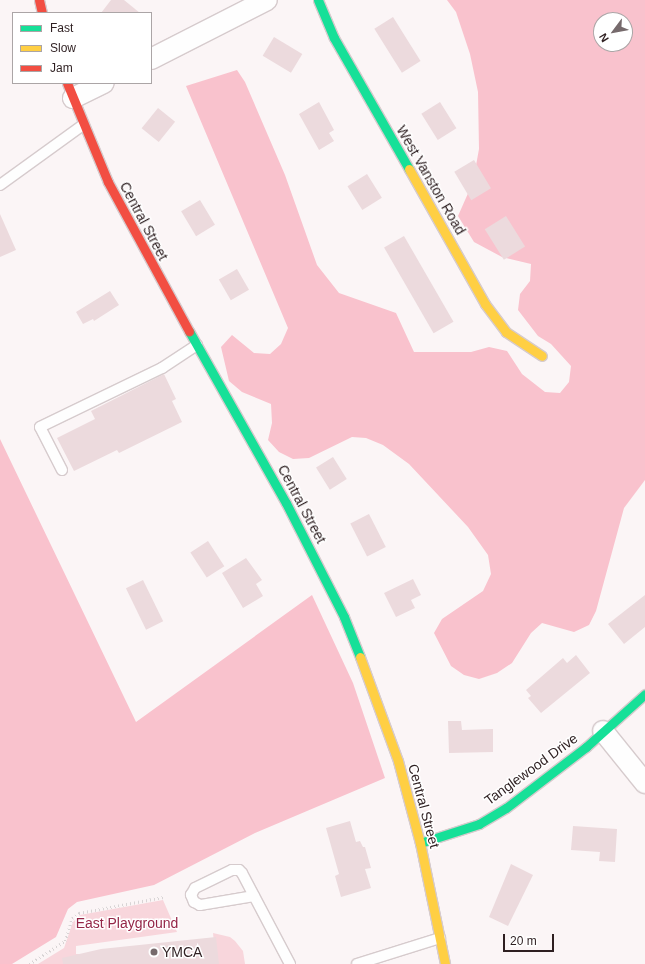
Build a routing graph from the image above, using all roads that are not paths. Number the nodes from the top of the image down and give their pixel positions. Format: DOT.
graph roads {
  1 [pos="39,0"];
  2 [pos="266,0"];
  3 [pos="318,0"];
  4 [pos="42,12"];
  5 [pos="152,58"];
  6 [pos="100,84"];
  7 [pos="70,91"];
  8 [pos="83,125"];
  9 [pos="0,185"];
  10 [pos="198,346"];
  11 [pos="542,356"];
  12 [pos="62,470"];
  13 [pos="645,694"];
  14 [pos="603,731"];
  15 [pos="645,783"];
  16 [pos="420,843"];
  17 [pos="254,896"];
  18 [pos="440,938"];
  19 [pos="290,964"];
  20 [pos="357,964"];
  21 [pos="445,964"];
  1 -- 4 [label="main road"];
  2 -- 5 [label="street"];
  3 -- 11 [label="main road, West Vanston Road"];
  6 -- 7 [label="street"];
  7 -- 8 [label="main road, Central Street"];
  8 -- 9 [label="lane"];
  8 -- 10 [label="main road, Central Street"];
  10 -- 12 [label="lane"];
  10 -- 16 [label="main road, Central Street"];
  13 -- 14 [label="main road, Tanglewood Drive"];
  14 -- 15 [label="street"];
  14 -- 16 [label="main road, Tanglewood Drive"];
  16 -- 18 [label="main road, Central Street"];
  17 -- 17 [label="lane"];
  17 -- 19 [label="lane"];
  18 -- 20 [label="lane"];
  18 -- 21 [label="main road, Central Street"];
}
